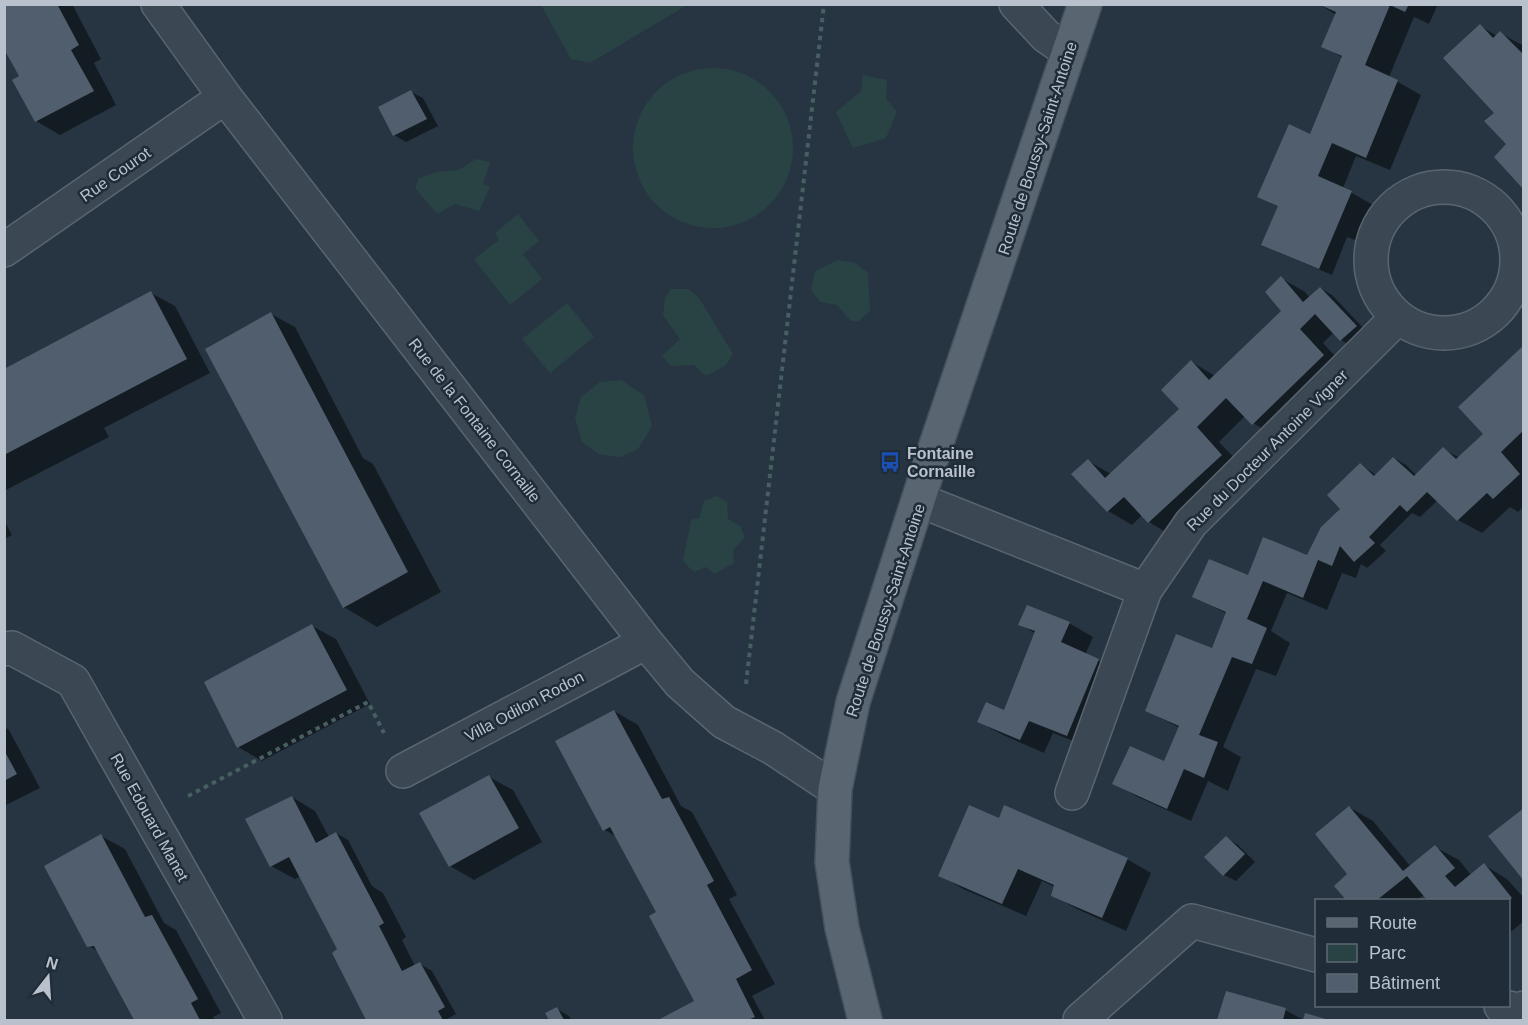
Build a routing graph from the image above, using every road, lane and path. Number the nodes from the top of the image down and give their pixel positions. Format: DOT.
graph roads {
  1 [pos="158,4"];
  2 [pos="824,4"];
  3 [pos="1016,4"];
  4 [pos="1086,4"];
  5 [pos="1069,52"];
  6 [pos="225,97"];
  7 [pos="4,250"];
  8 [pos="1398,317"];
  9 [pos="920,500"];
  10 [pos="1144,590"];
  11 [pos="646,642"];
  12 [pos="4,649"];
  13 [pos="746,687"];
  14 [pos="403,771"];
  15 [pos="835,789"];
  16 [pos="1072,793"];
  17 [pos="150,816"];
  18 [pos="1315,954"];
  19 [pos="1507,1007"];
  20 [pos="1524,1008"];
  21 [pos="265,1020"];
  22 [pos="865,1020"];
  23 [pos="1080,1020"];
  1 -- 6 [label="street, Rue de la Fontaine Cornaille"];
  2 -- 13 [label="path"];
  3 -- 5 [label="street"];
  4 -- 5 [label="main road, Route de Boussy-Saint-Antoine"];
  5 -- 9 [label="main road, Route de Boussy-Saint-Antoine"];
  6 -- 7 [label="street, Rue Courot"];
  6 -- 11 [label="street, Rue de la Fontaine Cornaille"];
  8 -- 8 [label="street"];
  8 -- 10 [label="street, Rue du Docteur Antoine Vigner"];
  9 -- 10 [label="street"];
  9 -- 15 [label="main road, Route de Boussy-Saint-Antoine"];
  10 -- 16 [label="street, Rue du Docteur Antoine Vigner"];
  11 -- 14 [label="street, Villa Odilon Rodon"];
  11 -- 15 [label="street, Rue de la Fontaine Cornaille"];
  12 -- 17 [label="street, Rue Edouard Manet"];
  14 -- 17 [label="path"];
  15 -- 22 [label="main road, Route de Boussy-Saint-Antoine"];
  17 -- 21 [label="street, Rue Edouard Manet"];
  18 -- 23 [label="street"];
  19 -- 20 [label="street"];
}
